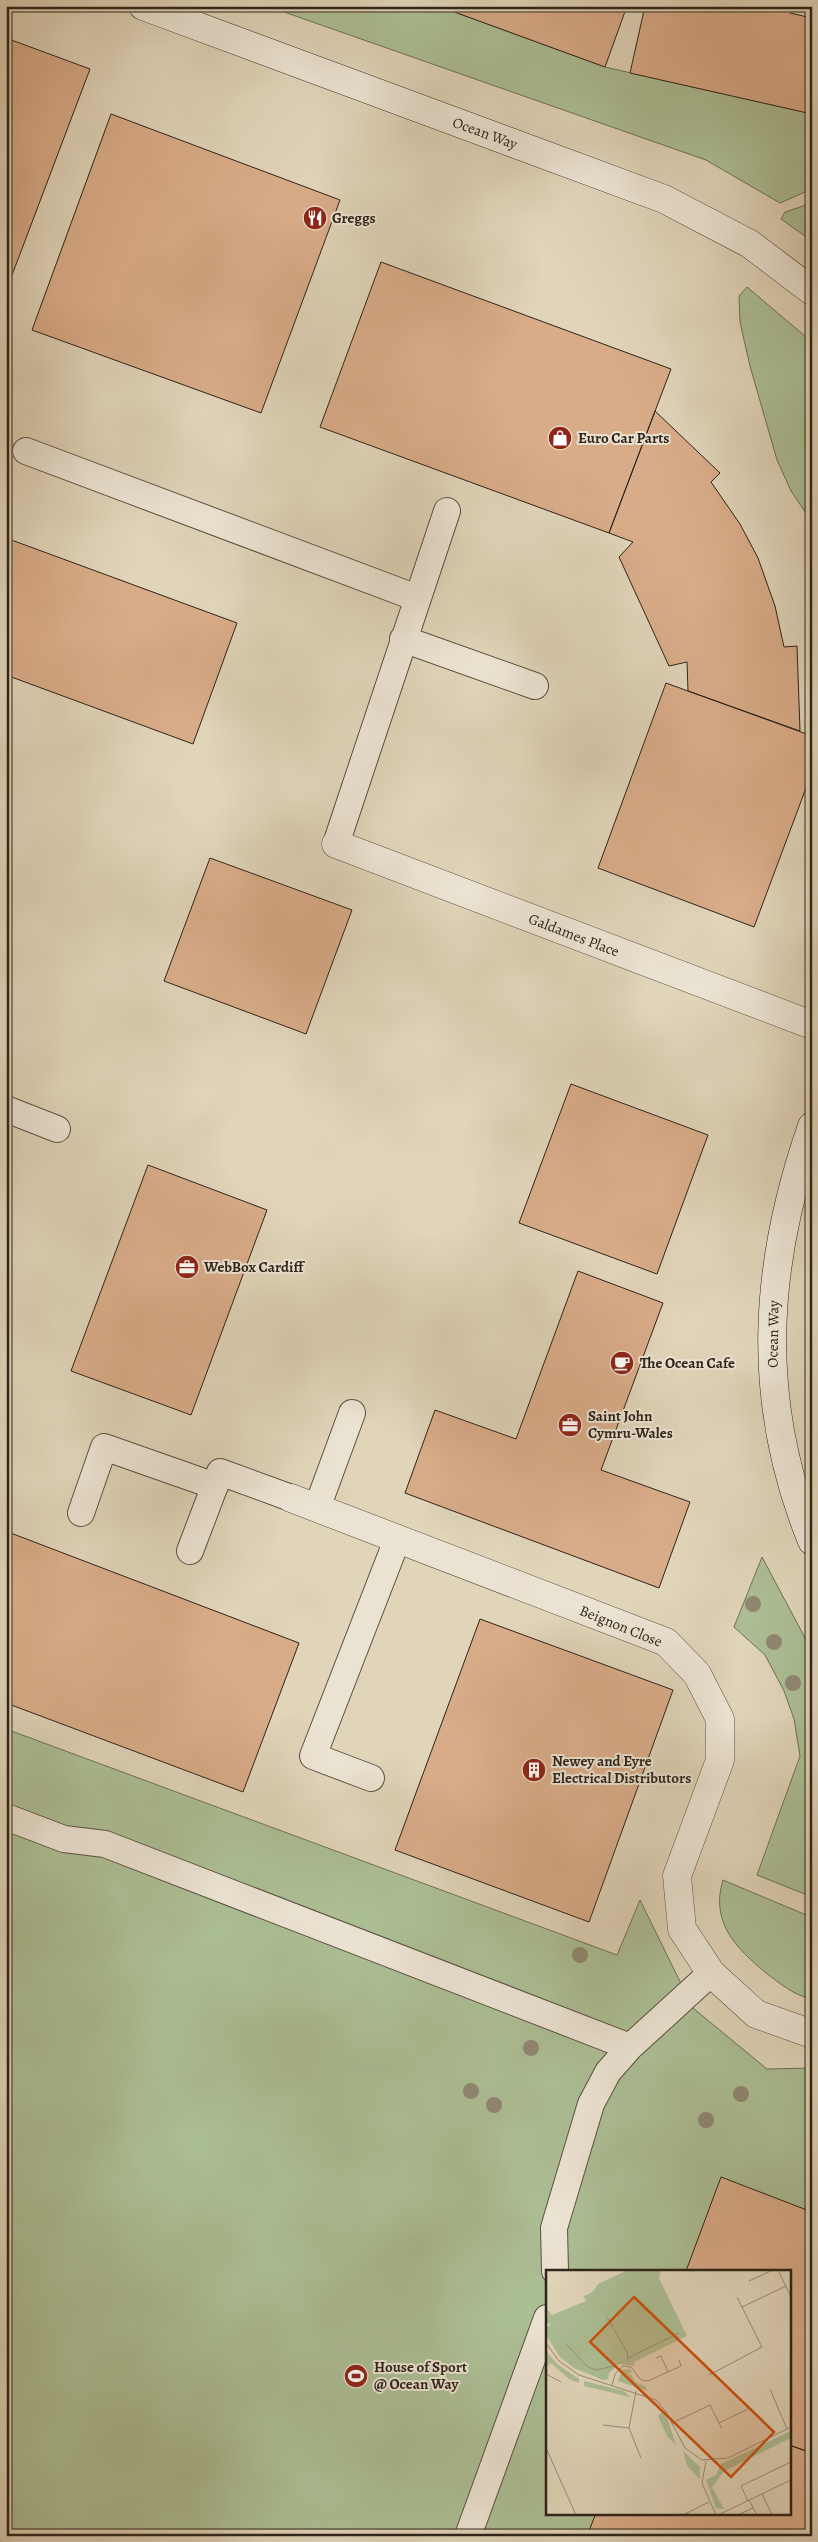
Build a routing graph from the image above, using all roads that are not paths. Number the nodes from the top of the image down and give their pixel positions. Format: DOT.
graph roads {
  1 [pos="143,6"];
  2 [pos="812,291"];
  3 [pos="26,451"];
  4 [pos="447,511"];
  5 [pos="417,598"];
  6 [pos="403,639"];
  7 [pos="535,686"];
  8 [pos="336,844"];
  9 [pos="812,1025"];
  10 [pos="6,1109"];
  11 [pos="812,1126"];
  12 [pos="57,1129"];
  13 [pos="352,1413"];
  14 [pos="215,1486"];
  15 [pos="291,1498"];
  16 [pos="317,1508"];
  17 [pos="81,1513"];
  18 [pos="397,1540"];
  19 [pos="812,1541"];
  20 [pos="190,1551"];
  21 [pos="371,1778"];
  22 [pos="6,1817"];
  23 [pos="711,1973"];
  24 [pos="812,2034"];
  25 [pos="630,2047"];
  26 [pos="554,2270"];
  27 [pos="546,2321"];
  28 [pos="468,2536"];
  1 -- 2 [label="street, Ocean Way"];
  3 -- 5 [label="lane"];
  4 -- 5 [label="lane"];
  5 -- 6 [label="lane"];
  6 -- 7 [label="lane"];
  6 -- 8 [label="lane"];
  8 -- 9 [label="street, Galdames Place"];
  10 -- 12 [label="lane"];
  11 -- 19 [label="street, Ocean Way"];
  13 -- 16 [label="lane"];
  14 -- 15 [label="lane"];
  14 -- 17 [label="lane"];
  14 -- 20 [label="lane"];
  15 -- 16 [label="street, Beignon Close"];
  16 -- 18 [label="street, Beignon Close"];
  18 -- 21 [label="lane"];
  18 -- 23 [label="street, Beignon Close"];
  22 -- 25 [label="lane"];
  23 -- 24 [label="street, Beignon Close"];
  23 -- 25 [label="lane"];
  25 -- 26 [label="lane"];
  27 -- 28 [label="lane"];
}
